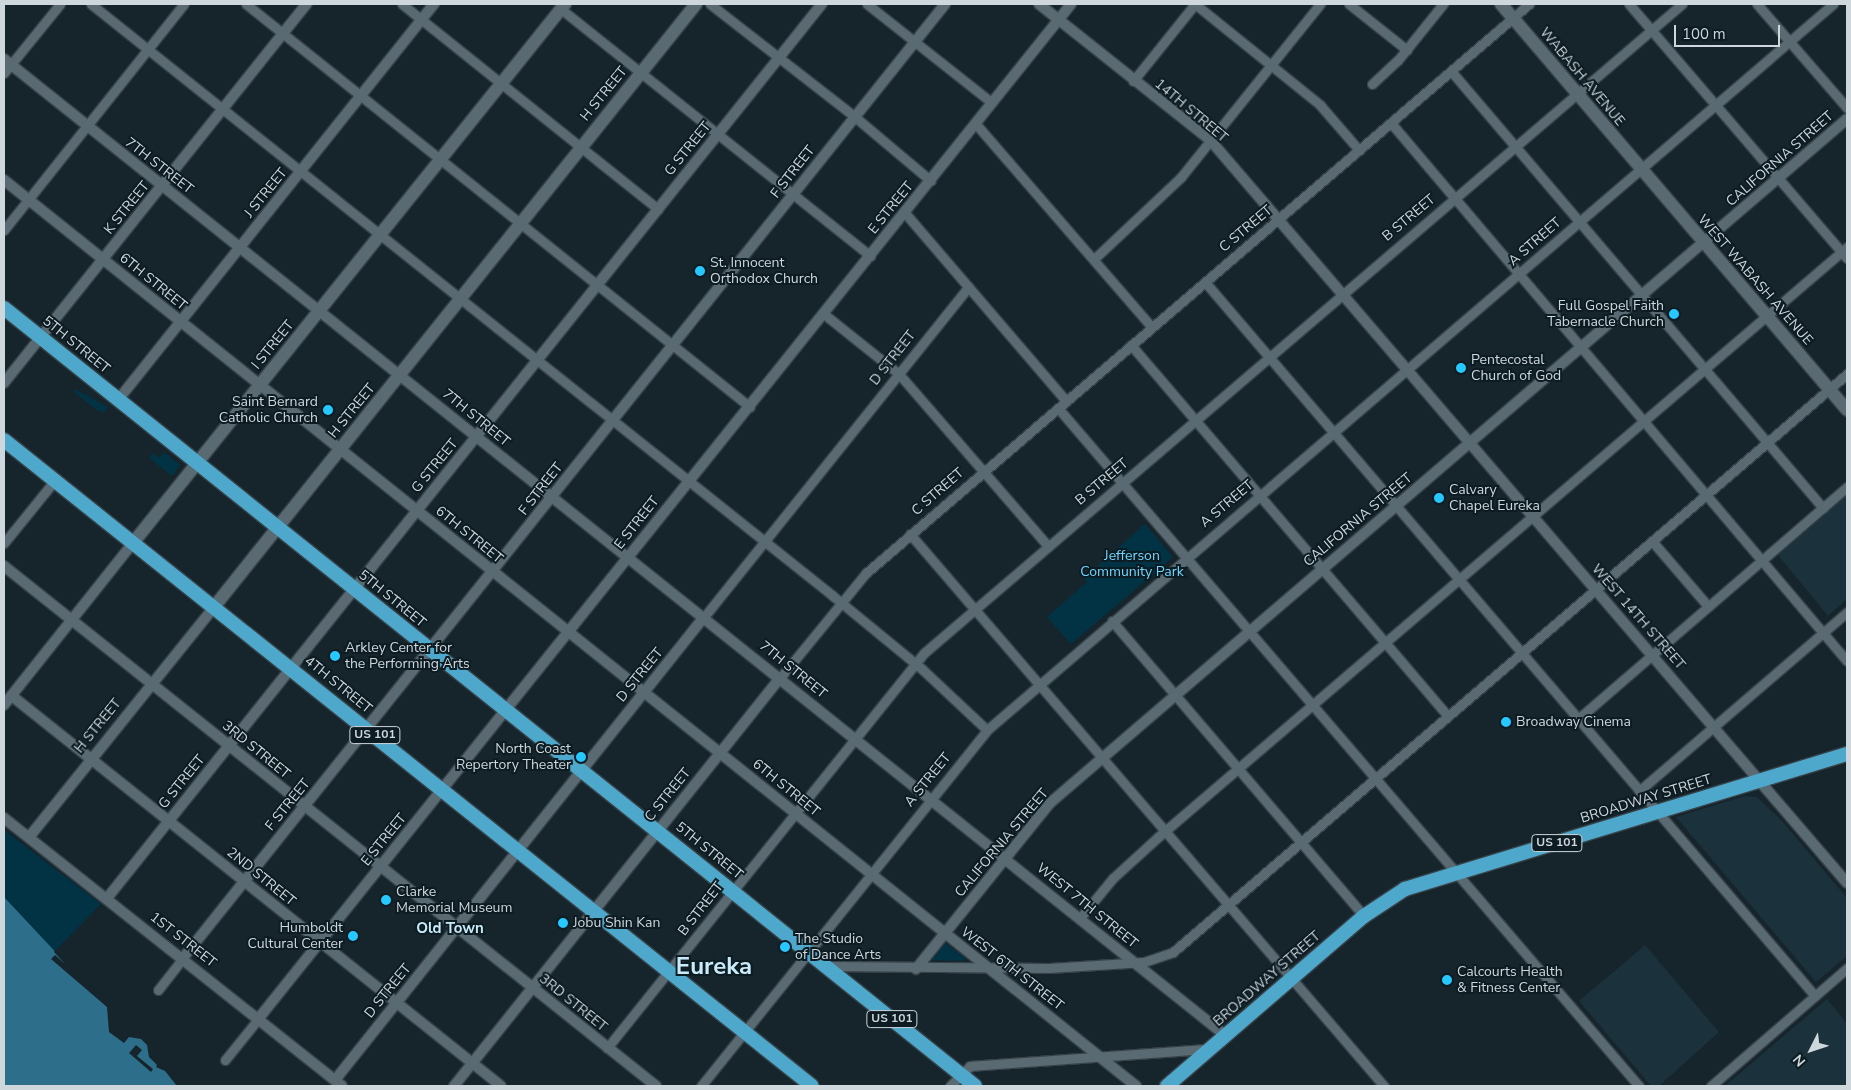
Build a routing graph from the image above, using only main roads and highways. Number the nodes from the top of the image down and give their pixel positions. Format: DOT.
graph roads {
  1 [pos="696,4"];
  2 [pos="1501,4"];
  3 [pos="563,7"];
  4 [pos="1640,168"];
  5 [pos="4,308"];
  6 [pos="1847,410"];
  7 [pos="4,440"];
  8 [pos="198,463"];
  9 [pos="278,528"];
  10 [pos="133,543"];
  11 [pos="214,607"];
  12 [pos="1847,754"];
  13 [pos="812,1086"];
  14 [pos="975,1086"];
  15 [pos="1167,1086"];
  1 -- 9 [label="main road, H STREET"];
  2 -- 4 [label="main road, WABASH AVENUE"];
  3 -- 8 [label="main road, I STREET"];
  4 -- 6 [label="main road, WEST WABASH AVENUE"];
  5 -- 8 [label="highway, 5TH STREET / US 101"];
  7 -- 10 [label="highway, 4TH STREET / US 101"];
  8 -- 9 [label="highway, 5TH STREET / US 101"];
  8 -- 10 [label="main road, I STREET"];
  9 -- 11 [label="main road, H STREET"];
  9 -- 14 [label="highway, 5TH STREET / US 101"];
  10 -- 11 [label="highway, 4TH STREET / US 101"];
  11 -- 13 [label="highway, 4TH STREET / US 101"];
  12 -- 15 [label="highway, BROADWAY STREET / US 101"];
}
